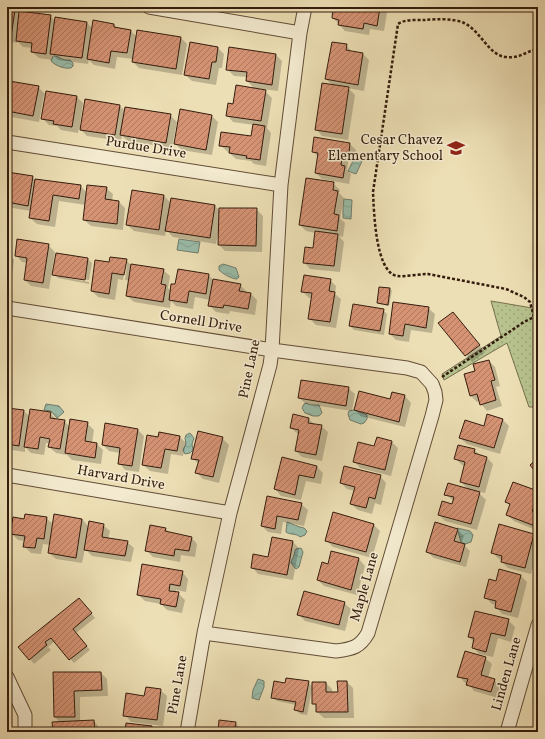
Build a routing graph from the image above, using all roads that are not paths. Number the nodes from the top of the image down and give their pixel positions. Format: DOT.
graph roads {
  1 [pos="149,7"];
  2 [pos="306,7"];
  3 [pos="300,33"];
  4 [pos="7,142"];
  5 [pos="280,185"];
  6 [pos="7,308"];
  7 [pos="272,350"];
  8 [pos="432,384"];
  9 [pos="7,475"];
  10 [pos="230,513"];
  11 [pos="538,624"];
  12 [pos="204,633"];
  13 [pos="7,677"];
  14 [pos="25,732"];
  15 [pos="187,732"];
  16 [pos="507,732"];
  1 -- 3 [label="street"];
  2 -- 3 [label="street, Pine Lane"];
  3 -- 5 [label="street, Pine Lane"];
  4 -- 5 [label="street, Purdue Drive"];
  5 -- 7 [label="street, Pine Lane"];
  6 -- 7 [label="street, Cornell Drive"];
  7 -- 8 [label="street, Cornell Drive"];
  7 -- 10 [label="street, Pine Lane"];
  8 -- 12 [label="street, Maple Lane"];
  9 -- 10 [label="street, Harvard Drive"];
  10 -- 12 [label="street, Pine Lane"];
  11 -- 16 [label="street, Linden Lane"];
  12 -- 15 [label="street, Pine Lane"];
  13 -- 14 [label="street"];
}
